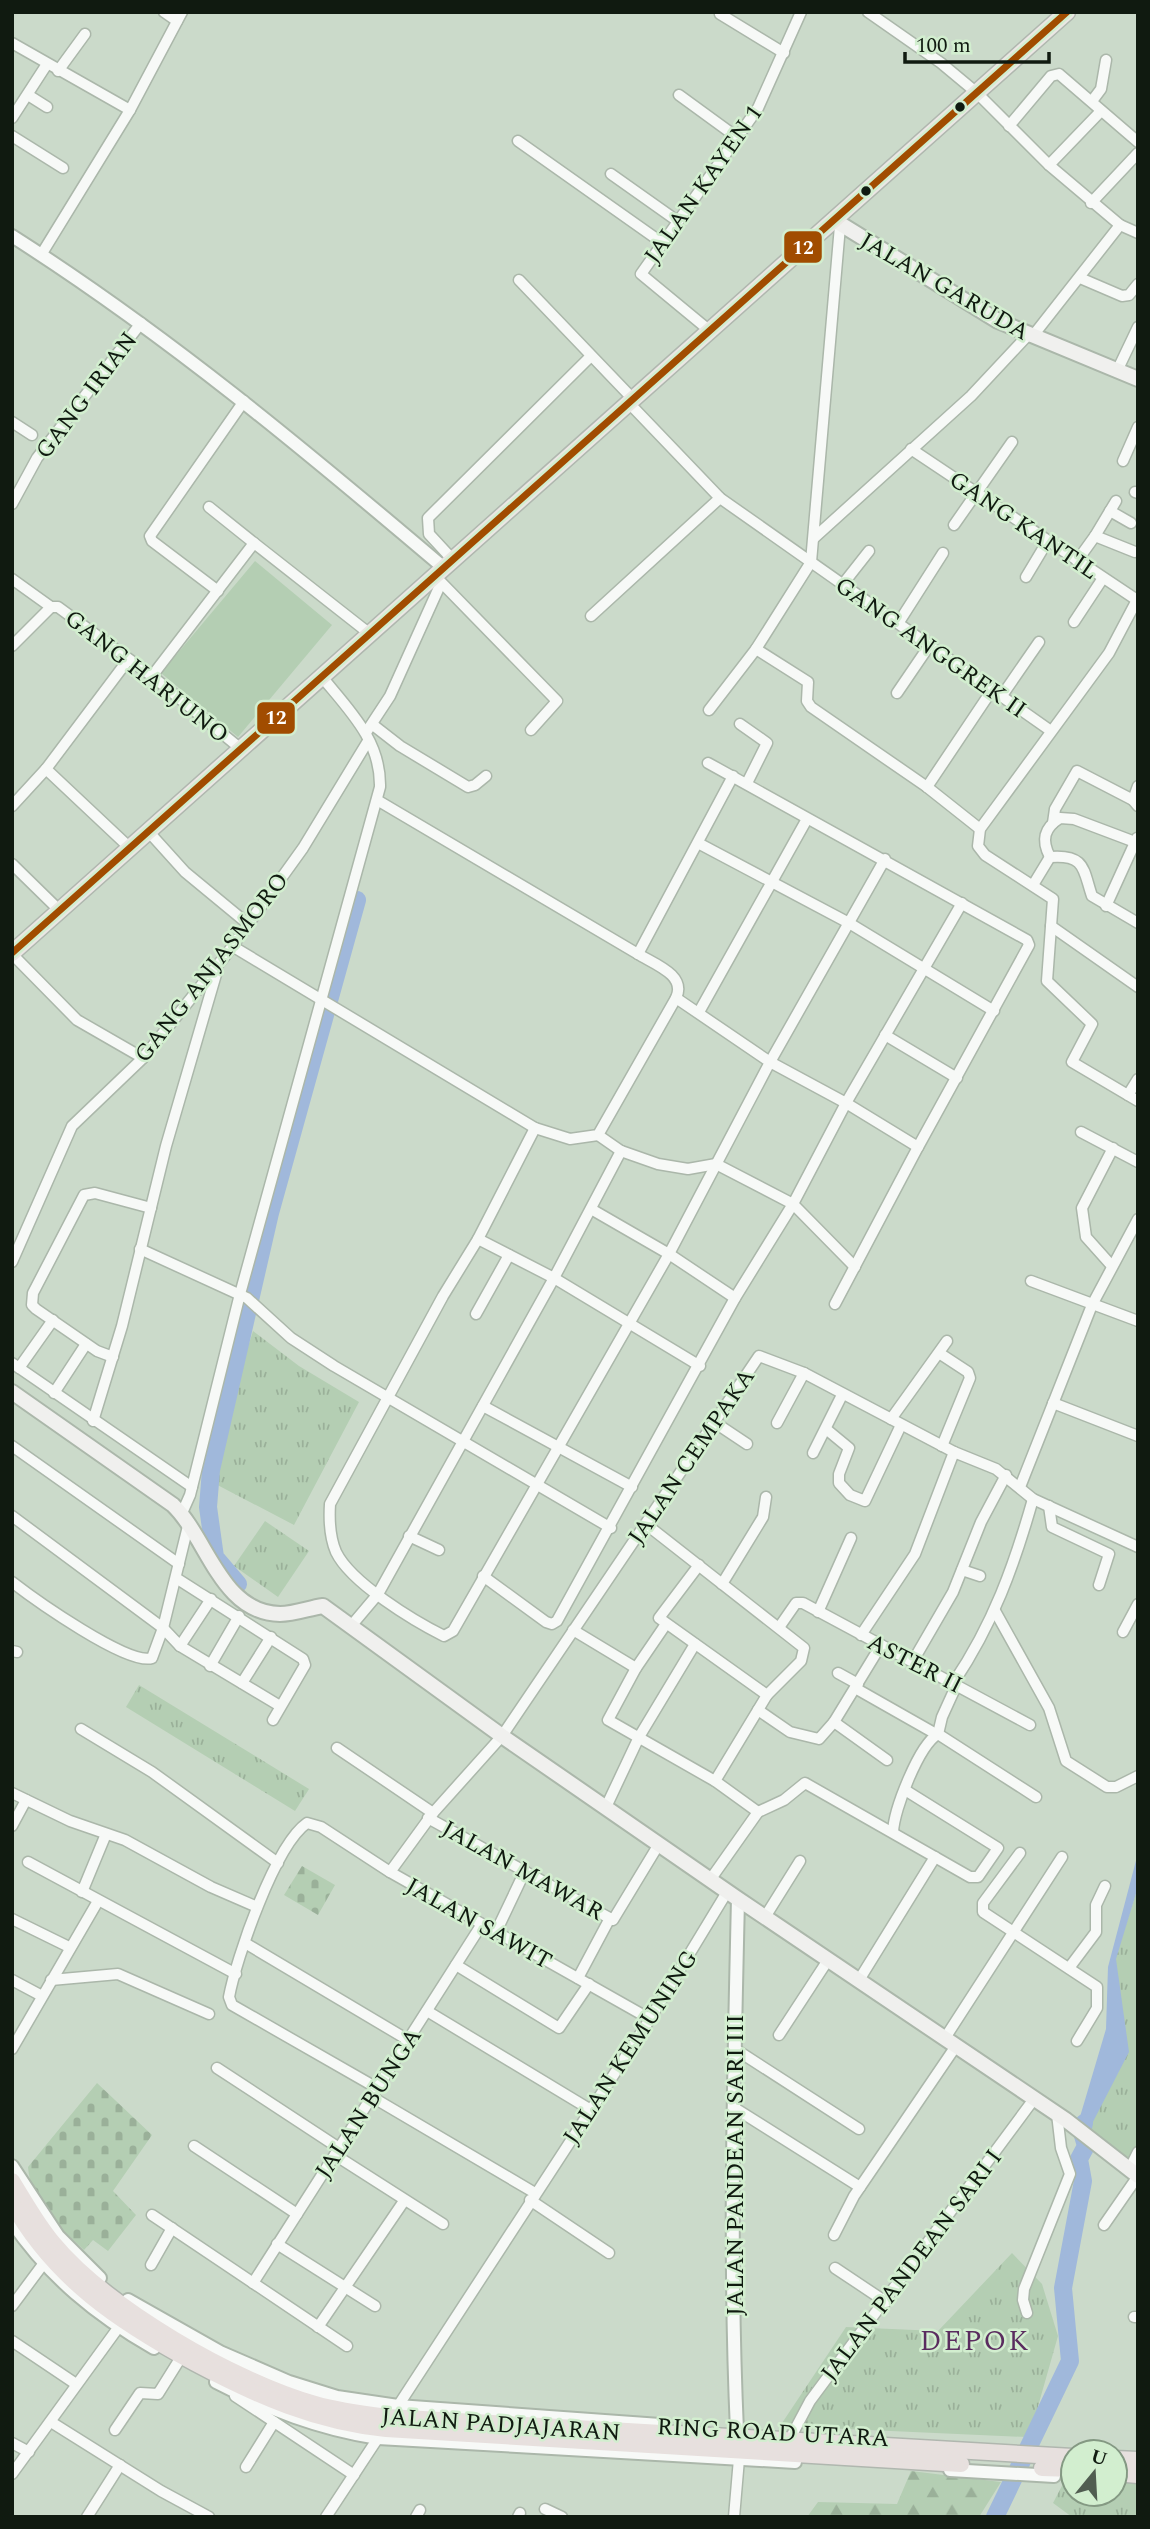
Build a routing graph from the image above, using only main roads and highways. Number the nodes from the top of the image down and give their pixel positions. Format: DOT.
graph roads {
  1 [pos="1067,12"];
  2 [pos="837,223"];
  3 [pos="1138,379"];
  4 [pos="12,954"];
  5 [pos="12,1392"];
  6 [pos="1135,2174"];
  7 [pos="12,2181"];
  8 [pos="12,2203"];
  9 [pos="1013,2461"];
  10 [pos="1059,2461"];
  1 -- 2 [label="main road"];
  2 -- 3 [label="main road, JALAN GARUDA"];
  2 -- 4 [label="main road"];
  5 -- 6 [label="main road"];
  7 -- 9 [label="highway, JALAN PADJAJARAN"];
  8 -- 9 [label="highway, JALAN PADJAJARAN"];
  9 -- 10 [label="highway, JALAN PADJAJARAN"];
}
